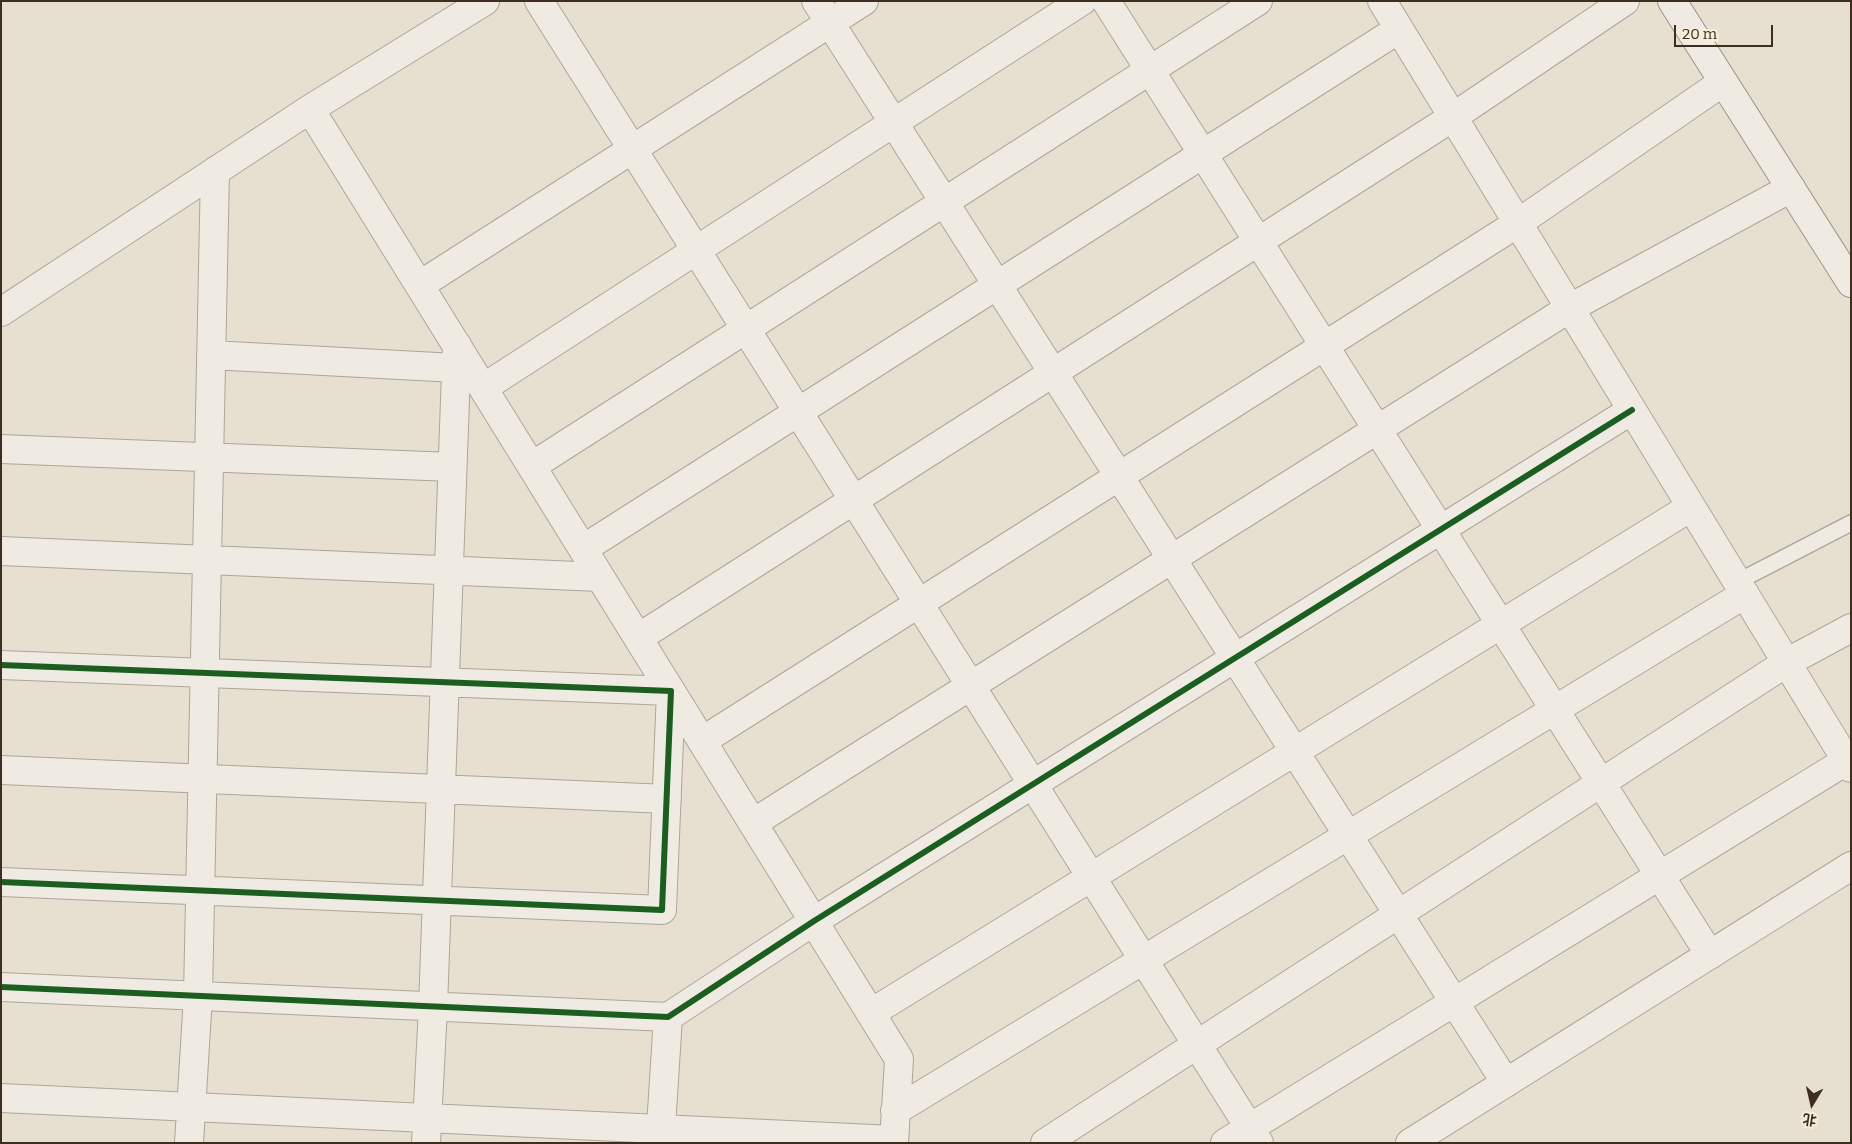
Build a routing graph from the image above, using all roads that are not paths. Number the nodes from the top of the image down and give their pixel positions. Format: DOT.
graph roads {
  1 [pos="485,1"];
  2 [pos="539,1"];
  3 [pos="864,1"];
  4 [pos="1082,1"];
  5 [pos="1106,1"];
  6 [pos="1258,1"];
  7 [pos="1382,1"];
  8 [pos="1625,1"];
  9 [pos="1672,1"];
  10 [pos="823,12"];
  11 [pos="1399,29"];
  12 [pos="1150,70"];
  13 [pos="1723,82"];
  14 [pos="310,109"];
  15 [pos="1453,117"];
  16 [pos="894,123"];
  17 [pos="632,150"];
  18 [pos="1203,154"];
  19 [pos="215,171"];
  20 [pos="1791,188"];
  21 [pos="944,202"];
  22 [pos="1518,224"];
  23 [pos="1258,242"];
  24 [pos="696,251"];
  25 [pos="1851,283"];
  26 [pos="420,285"];
  27 [pos="997,285"];
  28 [pos="1570,308"];
  29 [pos="1,312"];
  30 [pos="746,329"];
  31 [pos="1324,346"];
  32 [pos="211,356"];
  33 [pos="456,357"];
  34 [pos="1053,373"];
  35 [pos="483,388"];
  36 [pos="1632,410"];
  37 [pos="798,412"];
  38 [pos="1377,429"];
  39 [pos="1,449"];
  40 [pos="209,458"];
  41 [pos="532,466"];
  42 [pos="452,467"];
  43 [pos="1119,476"];
  44 [pos="854,500"];
  45 [pos="1691,507"];
  46 [pos="1851,523"];
  47 [pos="1441,530"];
  48 [pos="583,549"];
  49 [pos="1,551"];
  50 [pos="1172,559"];
  51 [pos="207,560"];
  52 [pos="448,571"];
  53 [pos="600,577"];
  54 [pos="1741,588"];
  55 [pos="918,604"];
  56 [pos="1501,624"];
  57 [pos="1851,628"];
  58 [pos="638,638"];
  59 [pos="1235,659"];
  60 [pos="1786,663"];
  61 [pos="1,665"];
  62 [pos="204,673"];
  63 [pos="445,682"];
  64 [pos="971,686"];
  65 [pos="671,691"];
  66 [pos="1555,710"];
  67 [pos="702,741"];
  68 [pos="1295,752"];
  69 [pos="1849,764"];
  70 [pos="1,770"];
  71 [pos="202,779"];
  72 [pos="1601,783"];
  73 [pos="1033,785"];
  74 [pos="441,789"];
  75 [pos="666,799"];
  76 [pos="753,823"];
  77 [pos="1348,836"];
  78 [pos="1851,866"];
  79 [pos="1660,876"];
  80 [pos="1091,877"];
  81 [pos="1,882"];
  82 [pos="200,891"];
  83 [pos="437,901"];
  84 [pos="1398,914"];
  85 [pos="814,921"];
  86 [pos="1710,954"];
  87 [pos="1144,960"];
  88 [pos="1,987"];
  89 [pos="198,996"];
  90 [pos="1454,1002"];
  91 [pos="433,1006"];
  92 [pos="871,1014"];
  93 [pos="668,1017"];
  94 [pos="1197,1044"];
  95 [pos="1506,1083"];
  96 [pos="1,1098"];
  97 [pos="191,1107"];
  98 [pos="895,1112"];
  99 [pos="426,1130"];
  100 [pos="1254,1135"];
  101 [pos="660,1136"];
  102 [pos="894,1142"];
  103 [pos="189,1143"];
  104 [pos="1045,1143"];
  105 [pos="1226,1143"];
  106 [pos="1410,1143"];
  1 -- 14 [label="street"];
  2 -- 17 [label="street"];
  3 -- 10 [label="street"];
  4 -- 16 [label="street"];
  5 -- 12 [label="street"];
  6 -- 12 [label="street"];
  7 -- 11 [label="street"];
  8 -- 15 [label="street"];
  9 -- 13 [label="street"];
  10 -- 16 [label="street"];
  10 -- 17 [label="street"];
  11 -- 15 [label="street"];
  11 -- 18 [label="street"];
  12 -- 18 [label="street"];
  12 -- 21 [label="street"];
  13 -- 20 [label="street"];
  13 -- 22 [label="street"];
  14 -- 19 [label="street"];
  14 -- 26 [label="street"];
  15 -- 22 [label="street"];
  15 -- 23 [label="street"];
  16 -- 21 [label="street"];
  16 -- 24 [label="street"];
  17 -- 24 [label="street"];
  17 -- 26 [label="street"];
  18 -- 23 [label="street"];
  18 -- 27 [label="street"];
  19 -- 29 [label="street"];
  19 -- 32 [label="street"];
  20 -- 25 [label="street"];
  20 -- 28 [label="street"];
  21 -- 27 [label="street"];
  21 -- 30 [label="street"];
  22 -- 28 [label="street"];
  22 -- 31 [label="street"];
  23 -- 31 [label="street"];
  23 -- 34 [label="street"];
  24 -- 30 [label="street"];
  24 -- 35 [label="street"];
  26 -- 33 [label="street"];
  27 -- 34 [label="street"];
  27 -- 37 [label="street"];
  28 -- 36 [label="street"];
  28 -- 38 [label="street"];
  30 -- 37 [label="street"];
  30 -- 41 [label="street"];
  31 -- 38 [label="street"];
  31 -- 43 [label="street"];
  32 -- 33 [label="street"];
  32 -- 40 [label="street"];
  33 -- 35 [label="street"];
  33 -- 42 [label="street"];
  34 -- 43 [label="street"];
  34 -- 44 [label="street"];
  35 -- 41 [label="street"];
  36 -- 45 [label="street"];
  36 -- 47 [label="street"];
  37 -- 44 [label="street"];
  37 -- 48 [label="street"];
  38 -- 47 [label="street"];
  38 -- 50 [label="street"];
  39 -- 40 [label="street"];
  40 -- 42 [label="street"];
  40 -- 51 [label="street"];
  41 -- 48 [label="street"];
  42 -- 52 [label="street"];
  43 -- 50 [label="street"];
  43 -- 55 [label="street"];
  44 -- 55 [label="street"];
  44 -- 58 [label="street"];
  45 -- 54 [label="street"];
  45 -- 56 [label="street"];
  46 -- 54 [label="lane"];
  47 -- 56 [label="street"];
  47 -- 59 [label="street"];
  48 -- 53 [label="street"];
  49 -- 51 [label="street"];
  50 -- 59 [label="street"];
  50 -- 64 [label="street"];
  51 -- 52 [label="street"];
  51 -- 62 [label="street"];
  52 -- 53 [label="street"];
  52 -- 63 [label="street"];
  53 -- 58 [label="street"];
  54 -- 60 [label="street"];
  54 -- 66 [label="street"];
  55 -- 64 [label="street"];
  55 -- 67 [label="street"];
  56 -- 66 [label="street"];
  56 -- 68 [label="street"];
  57 -- 60 [label="street"];
  58 -- 65 [label="street"];
  59 -- 68 [label="street"];
  59 -- 73 [label="street"];
  60 -- 69 [label="street"];
  60 -- 72 [label="street"];
  61 -- 62 [label="street"];
  62 -- 63 [label="street"];
  62 -- 71 [label="street"];
  63 -- 65 [label="street"];
  63 -- 74 [label="street"];
  64 -- 73 [label="street"];
  64 -- 76 [label="street"];
  65 -- 67 [label="street"];
  65 -- 75 [label="street"];
  66 -- 72 [label="street"];
  66 -- 77 [label="street"];
  67 -- 76 [label="street"];
  68 -- 77 [label="street"];
  68 -- 80 [label="street"];
  69 -- 79 [label="street"];
  70 -- 71 [label="street"];
  71 -- 74 [label="street"];
  71 -- 82 [label="street"];
  72 -- 79 [label="street"];
  72 -- 84 [label="street"];
  73 -- 80 [label="street"];
  73 -- 85 [label="street"];
  74 -- 75 [label="street"];
  74 -- 83 [label="street"];
  75 -- 83 [label="street"];
  76 -- 85 [label="street"];
  77 -- 84 [label="street"];
  77 -- 87 [label="street"];
  78 -- 86 [label="street"];
  79 -- 86 [label="street"];
  79 -- 90 [label="street"];
  80 -- 87 [label="street"];
  80 -- 92 [label="street"];
  81 -- 82 [label="street"];
  82 -- 83 [label="street"];
  82 -- 89 [label="street"];
  83 -- 91 [label="street"];
  84 -- 90 [label="street"];
  84 -- 94 [label="street"];
  85 -- 92 [label="street"];
  85 -- 93 [label="street"];
  86 -- 95 [label="street"];
  87 -- 94 [label="street"];
  87 -- 98 [label="street"];
  88 -- 89 [label="street"];
  89 -- 91 [label="street"];
  89 -- 97 [label="street"];
  90 -- 95 [label="street"];
  90 -- 100 [label="street"];
  91 -- 93 [label="street"];
  91 -- 99 [label="street"];
  92 -- 98 [label="street"];
  93 -- 101 [label="street"];
  94 -- 100 [label="street"];
  94 -- 104 [label="street"];
  95 -- 106 [label="street"];
  96 -- 97 [label="street"];
  97 -- 99 [label="street"];
  97 -- 103 [label="street"];
  98 -- 102 [label="street"];
  99 -- 101 [label="street"];
  100 -- 105 [label="street"];
  101 -- 102 [label="street"];
}
